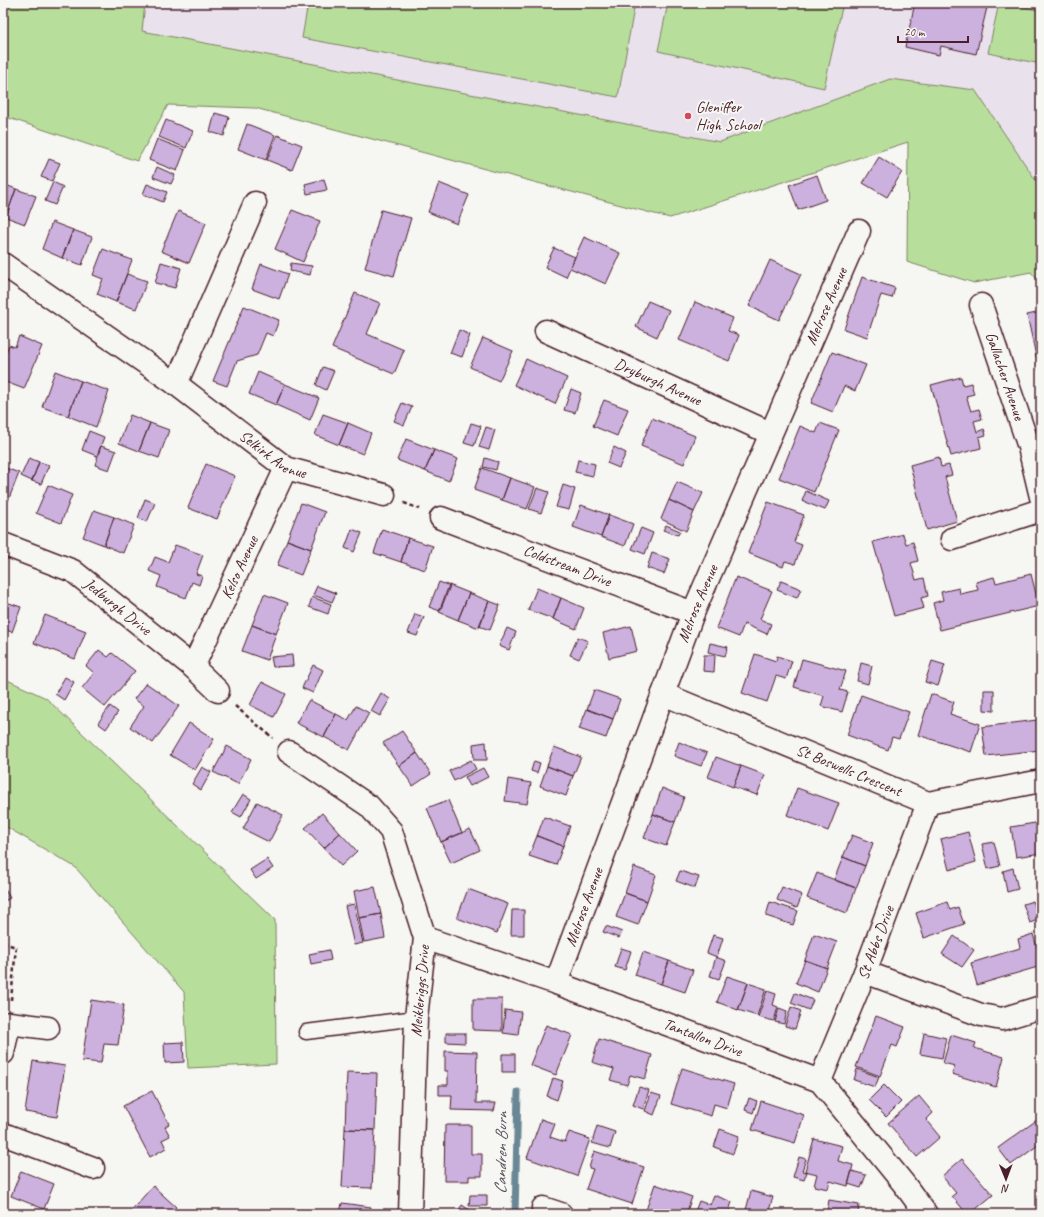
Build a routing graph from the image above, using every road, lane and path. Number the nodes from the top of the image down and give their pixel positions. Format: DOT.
graph roads {
  1 [pos="255,203"];
  2 [pos="859,232"];
  3 [pos="3,264"];
  4 [pos="981,305"];
  5 [pos="546,331"];
  6 [pos="176,384"];
  7 [pos="770,433"];
  8 [pos="1035,445"];
  9 [pos="286,468"];
  10 [pos="384,495"];
  11 [pos="1041,497"];
  12 [pos="1041,510"];
  13 [pos="441,518"];
  14 [pos="952,539"];
  15 [pos="3,544"];
  16 [pos="693,613"];
  17 [pos="193,667"];
  18 [pos="218,691"];
  19 [pos="664,694"];
  20 [pos="289,752"];
  21 [pos="1041,782"];
  22 [pos="928,803"];
  23 [pos="424,938"];
  24 [pos="3,943"];
  25 [pos="865,972"];
  26 [pos="556,983"];
  27 [pos="1041,1007"];
  28 [pos="416,1018"];
  29 [pos="9,1023"];
  30 [pos="48,1028"];
  31 [pos="306,1032"];
  32 [pos="3,1053"];
  33 [pos="820,1081"];
  34 [pos="3,1134"];
  35 [pos="93,1168"];
  36 [pos="410,1214"];
  37 [pos="926,1214"];
  1 -- 6 [label="street"];
  2 -- 7 [label="street, Melrose Avenue"];
  3 -- 6 [label="street, Selkirk Avenue"];
  4 -- 8 [label="street, Gallacher Avenue"];
  5 -- 7 [label="street, Dryburgh Avenue"];
  6 -- 9 [label="street, Selkirk Avenue"];
  7 -- 16 [label="street, Melrose Avenue"];
  8 -- 11 [label="street, Gallacher Avenue"];
  9 -- 10 [label="street, Selkirk Avenue"];
  9 -- 17 [label="street, Kelso Avenue"];
  10 -- 13 [label="path"];
  12 -- 14 [label="street"];
  13 -- 16 [label="street, Coldstream Drive"];
  15 -- 17 [label="street, Jedburgh Drive"];
  16 -- 19 [label="street, Melrose Avenue"];
  17 -- 18 [label="street, Jedburgh Drive"];
  18 -- 20 [label="path"];
  19 -- 22 [label="street, St Boswells Crescent"];
  19 -- 26 [label="street, Melrose Avenue"];
  20 -- 23 [label="street, Meikleriggs Drive"];
  21 -- 22 [label="street"];
  22 -- 25 [label="street, St Abbs Drive"];
  23 -- 26 [label="street, Tantallon Drive"];
  23 -- 28 [label="street, Meikleriggs Drive"];
  24 -- 29 [label="path"];
  25 -- 27 [label="street"];
  25 -- 33 [label="street, St Abbs Drive"];
  26 -- 33 [label="street, Tantallon Drive"];
  28 -- 31 [label="lane"];
  28 -- 36 [label="street, Meikleriggs Drive"];
  29 -- 30 [label="street"];
  29 -- 32 [label="street"];
  33 -- 37 [label="street"];
  34 -- 35 [label="street"];
}
